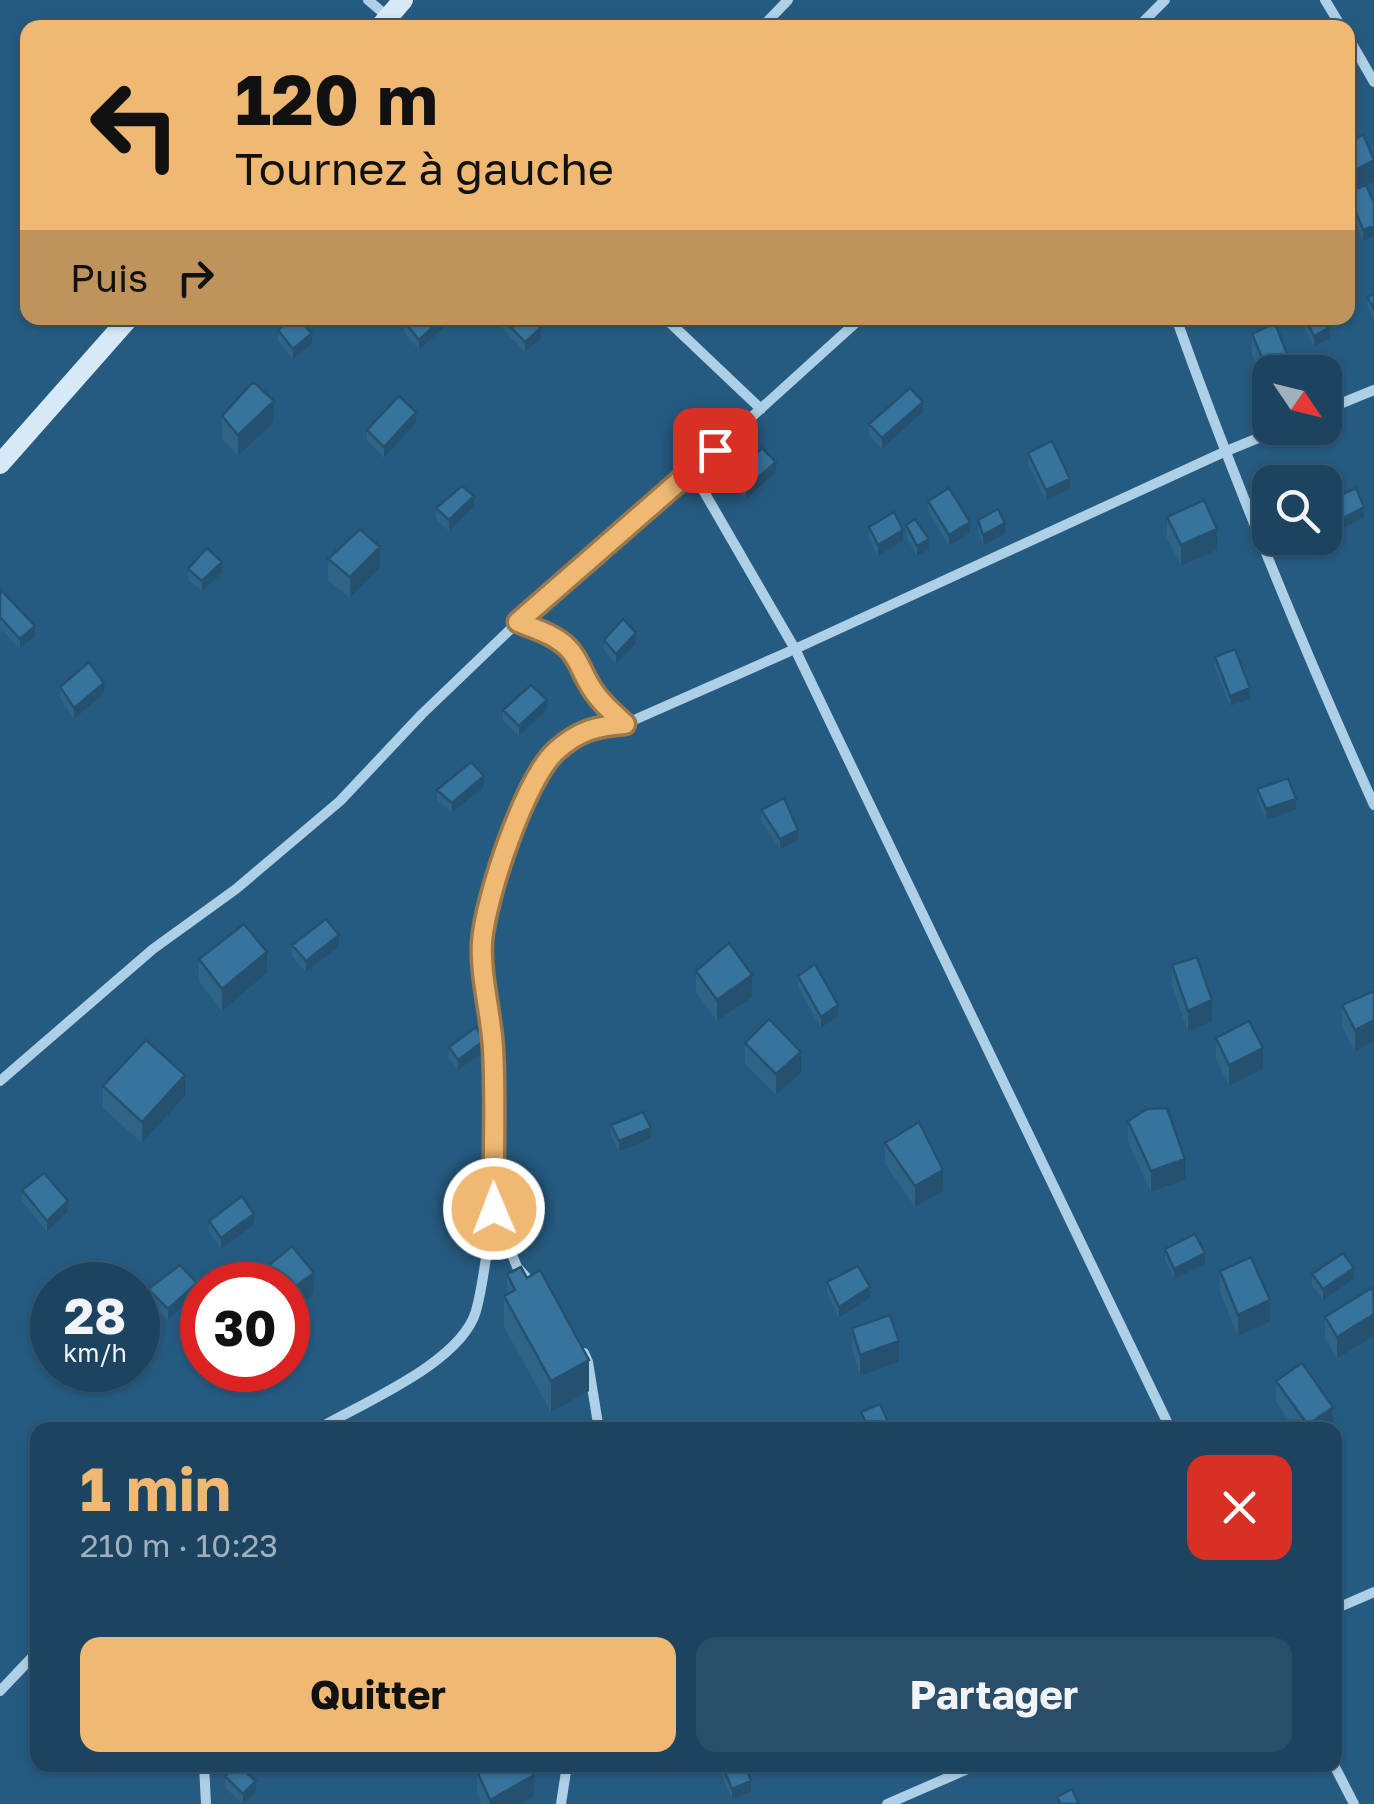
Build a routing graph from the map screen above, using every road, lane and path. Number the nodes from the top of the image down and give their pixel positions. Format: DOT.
graph roads {
  1 [pos="368,0"];
  2 [pos="788,0"];
  3 [pos="1166,0"];
  4 [pos="385,20"];
  5 [pos="769,20"];
  6 [pos="1145,20"];
  7 [pos="1355,50"];
  8 [pos="1374,82"];
  9 [pos="122,325"];
  10 [pos="672,325"];
  11 [pos="853,325"];
  12 [pos="1179,325"];
  13 [pos="1374,390"];
  14 [pos="1342,403"];
  15 [pos="760,409"];
  16 [pos="1252,441"];
  17 [pos="1224,452"];
  18 [pos="0,464"];
  19 [pos="692,471"];
  20 [pos="518,622"];
  21 [pos="795,649"];
  22 [pos="625,724"];
  23 [pos="1374,806"];
  24 [pos="0,1082"];
  25 [pos="494,1209"];
  26 [pos="529,1282"];
  27 [pos="576,1338"];
  28 [pos="330,1422"];
  29 [pos="598,1422"];
  30 [pos="1168,1422"];
  31 [pos="1374,1592"];
  32 [pos="1342,1606"];
  33 [pos="30,1659"];
  34 [pos="0,1691"];
  35 [pos="204,1772"];
  36 [pos="566,1772"];
  37 [pos="961,1772"];
  38 [pos="1338,1772"];
  39 [pos="206,1804"];
  40 [pos="561,1804"];
  41 [pos="887,1804"];
  42 [pos="1354,1804"];
  1 -- 4 [label="street"];
  2 -- 5 [label="street"];
  3 -- 6 [label="street"];
  7 -- 8 [label="street"];
  9 -- 18 [label="street"];
  10 -- 15 [label="street"];
  11 -- 15 [label="street"];
  12 -- 17 [label="street"];
  13 -- 14 [label="street"];
  15 -- 19 [label="street"];
  16 -- 17 [label="street"];
  17 -- 21 [label="street"];
  17 -- 23 [label="street"];
  19 -- 20 [label="street"];
  19 -- 21 [label="street"];
  20 -- 22 [label="street"];
  20 -- 24 [label="street"];
  21 -- 22 [label="street"];
  21 -- 30 [label="street"];
  22 -- 25 [label="street"];
  25 -- 26 [label="street"];
  25 -- 28 [label="street"];
  27 -- 29 [label="street"];
  31 -- 32 [label="street"];
  33 -- 34 [label="street"];
  35 -- 39 [label="street"];
  36 -- 40 [label="street"];
  37 -- 41 [label="street"];
  38 -- 42 [label="street"];
}
